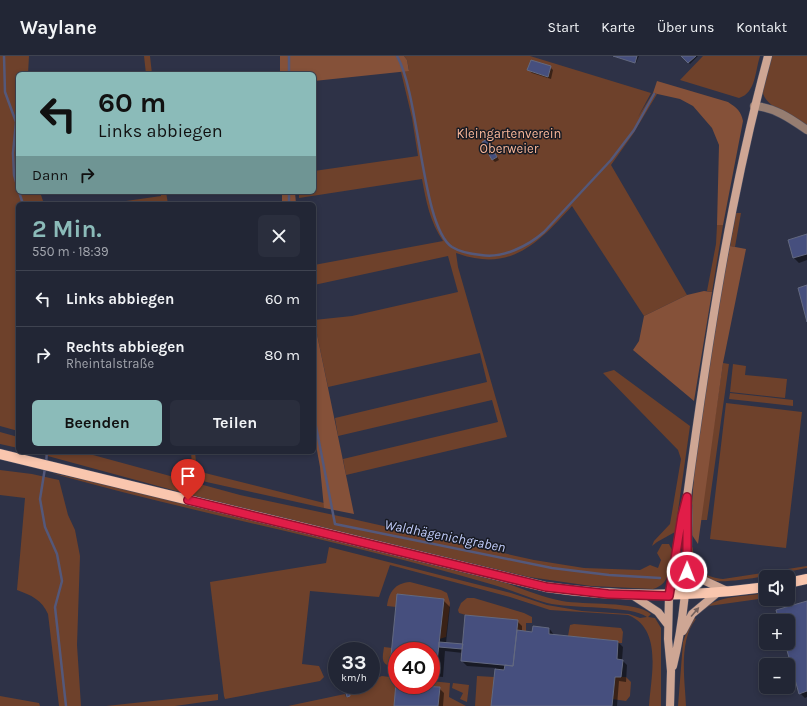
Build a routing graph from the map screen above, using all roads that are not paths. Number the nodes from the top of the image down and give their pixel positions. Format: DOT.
graph roads {
  1 [pos="768,56"];
  2 [pos="754,106"];
  3 [pos="807,130"];
  4 [pos="0,454"];
  5 [pos="687,497"];
  6 [pos="688,563"];
  7 [pos="807,579"];
  8 [pos="795,582"];
  9 [pos="759,588"];
  10 [pos="730,592"];
  11 [pos="716,594"];
  12 [pos="686,595"];
  13 [pos="632,596"];
  14 [pos="669,596"];
  15 [pos="668,625"];
  16 [pos="681,635"];
  17 [pos="671,671"];
  18 [pos="670,706"];
  1 -- 2 [label="street"];
  2 -- 3 [label="street"];
  2 -- 5 [label="street"];
  4 -- 13 [label="main road"];
  5 -- 6 [label="street"];
  5 -- 14 [label="street"];
  6 -- 10 [label="street"];
  6 -- 12 [label="street"];
  7 -- 8 [label="main road"];
  9 -- 10 [label="main road"];
  10 -- 11 [label="main road"];
  11 -- 12 [label="main road"];
  16 -- 11 [label="street, one-way"];
  12 -- 14 [label="main road"];
  12 -- 16 [label="street"];
  13 -- 14 [label="main road"];
  13 -- 15 [label="street"];
  14 -- 15 [label="street"];
  15 -- 17 [label="street"];
  16 -- 17 [label="street"];
  17 -- 18 [label="street"];
}
